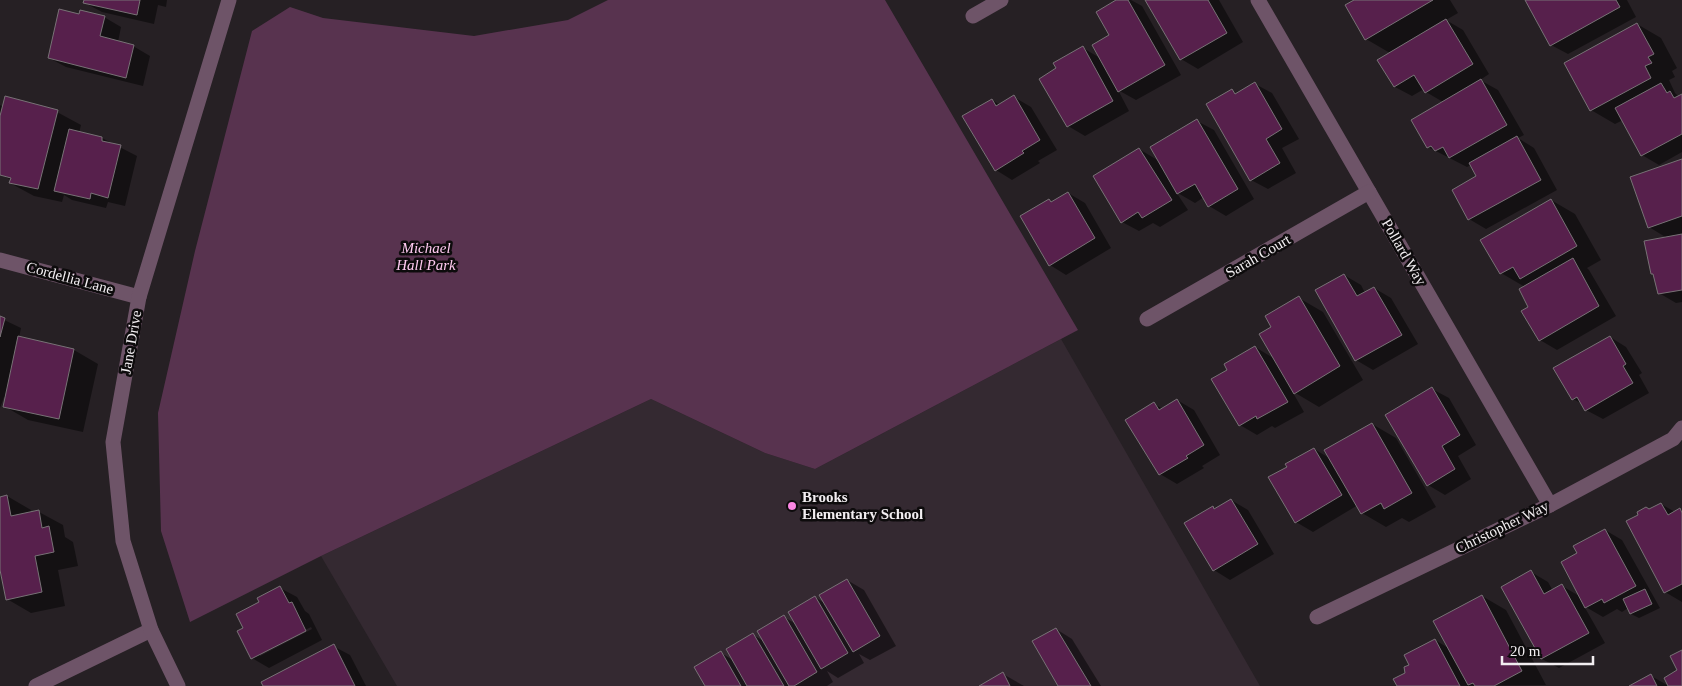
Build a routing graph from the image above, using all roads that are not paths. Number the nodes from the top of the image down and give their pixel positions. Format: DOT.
graph roads {
  1 [pos="229,0"];
  2 [pos="1002,0"];
  3 [pos="1258,0"];
  4 [pos="973,16"];
  5 [pos="1369,192"];
  6 [pos="0,260"];
  7 [pos="139,297"];
  8 [pos="1147,319"];
  9 [pos="1682,428"];
  10 [pos="1550,504"];
  11 [pos="1317,617"];
  12 [pos="151,630"];
  13 [pos="36,686"];
  14 [pos="178,686"];
  1 -- 7 [label="street, Jane Drive"];
  2 -- 4 [label="street"];
  3 -- 5 [label="street, Pollard Way"];
  5 -- 8 [label="street, Sarah Court"];
  5 -- 10 [label="street, Pollard Way"];
  6 -- 7 [label="street, Cordellia Lane"];
  7 -- 12 [label="street, Jane Drive"];
  9 -- 10 [label="street, Christopher Way"];
  10 -- 11 [label="street, Christopher Way"];
  12 -- 13 [label="street"];
  12 -- 14 [label="street, Jane Drive"];
}
